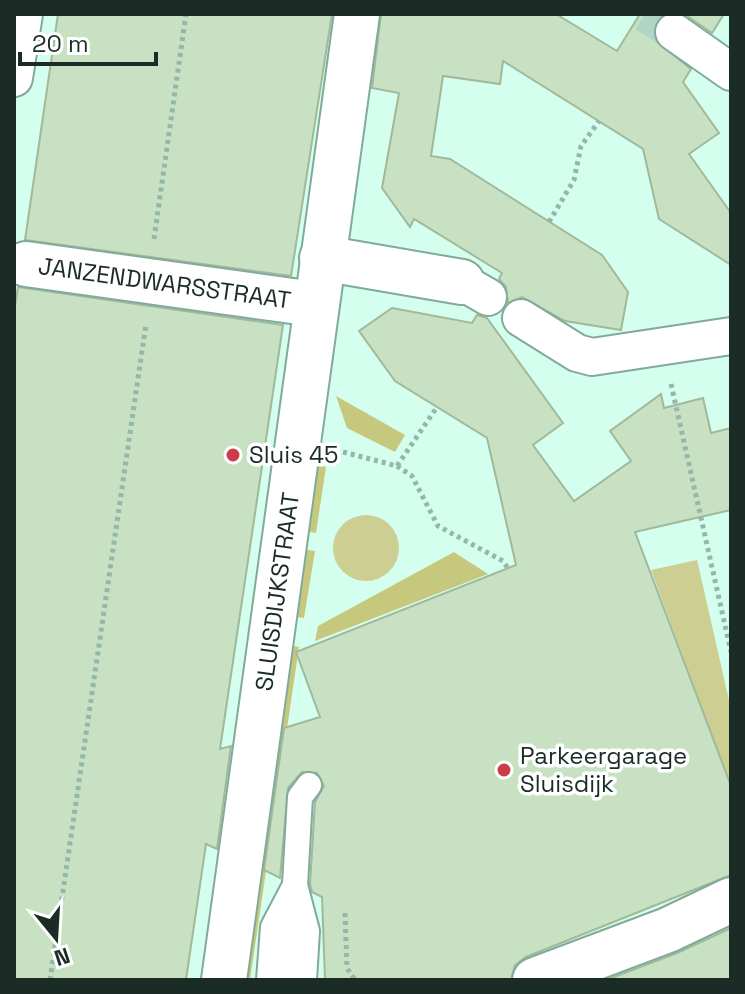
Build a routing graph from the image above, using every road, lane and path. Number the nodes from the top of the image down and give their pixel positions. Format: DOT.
graph roads {
  1 [pos="24,14"];
  2 [pos="186,14"];
  3 [pos="357,14"];
  4 [pos="674,32"];
  5 [pos="731,72"];
  6 [pos="14,78"];
  7 [pos="599,121"];
  8 [pos="549,222"];
  9 [pos="322,258"];
  10 [pos="20,263"];
  11 [pos="148,281"];
  12 [pos="475,290"];
  13 [pos="314,304"];
  14 [pos="521,318"];
  15 [pos="731,336"];
  16 [pos="662,347"];
  17 [pos="437,407"];
  18 [pos="300,440"];
  19 [pos="397,466"];
  20 [pos="509,570"];
  21 [pos="731,652"];
  22 [pos="309,785"];
  23 [pos="295,885"];
  24 [pos="731,900"];
  25 [pos="345,913"];
  26 [pos="50,980"];
  27 [pos="224,980"];
  28 [pos="269,980"];
  29 [pos="286,980"];
  30 [pos="304,980"];
  31 [pos="355,980"];
  32 [pos="535,980"];
  1 -- 6 [label="street"];
  2 -- 11 [label="path"];
  3 -- 9 [label="street, SLUISDIJKSTRAAT"];
  4 -- 5 [label="street"];
  7 -- 8 [label="path"];
  9 -- 12 [label="street"];
  9 -- 13 [label="street, SLUISDIJKSTRAAT"];
  10 -- 11 [label="street, JANZENDWARSSTRAAT"];
  11 -- 13 [label="street, JANZENDWARSSTRAAT"];
  11 -- 26 [label="path"];
  13 -- 18 [label="street, SLUISDIJKSTRAAT"];
  14 -- 16 [label="street"];
  15 -- 16 [label="street"];
  16 -- 21 [label="path"];
  17 -- 19 [label="path"];
  18 -- 19 [label="path"];
  18 -- 27 [label="street, SLUISDIJKSTRAAT"];
  19 -- 20 [label="path"];
  22 -- 23 [label="lane"];
  23 -- 28 [label="lane"];
  23 -- 29 [label="lane"];
  23 -- 30 [label="lane"];
  24 -- 32 [label="street"];
  25 -- 31 [label="path"];
}
